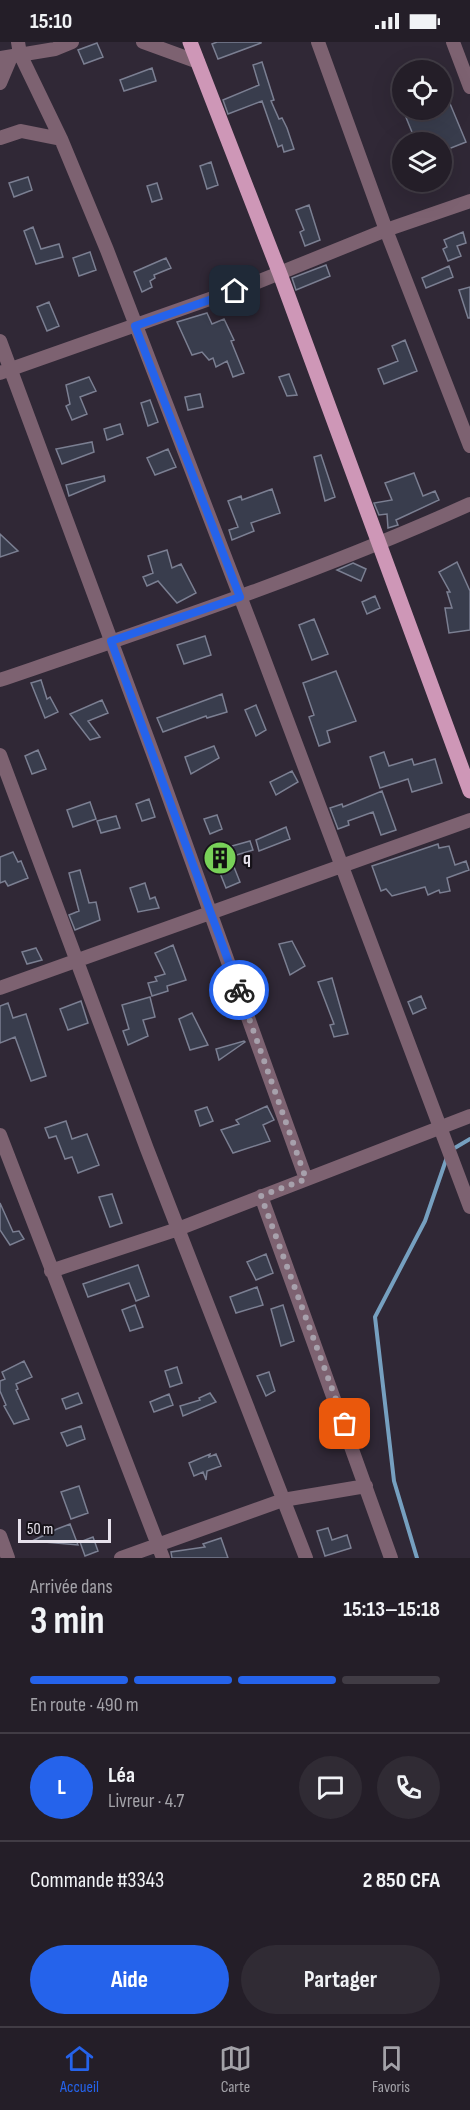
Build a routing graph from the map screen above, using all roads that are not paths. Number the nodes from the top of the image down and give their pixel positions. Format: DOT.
graph roads {
  1 [pos="72,42"];
  2 [pos="143,42"];
  3 [pos="190,42"];
  4 [pos="318,42"];
  5 [pos="453,42"];
  6 [pos="12,53"];
  7 [pos="198,62"];
  8 [pos="0,83"];
  9 [pos="470,87"];
  10 [pos="0,138"];
  11 [pos="61,139"];
  12 [pos="470,201"];
  13 [pos="386,230"];
  14 [pos="280,274"];
  15 [pos="135,326"];
  16 [pos="0,341"];
  17 [pos="5,371"];
  18 [pos="470,446"];
  19 [pos="470,504"];
  20 [pos="379,545"];
  21 [pos="240,597"];
  22 [pos="111,641"];
  23 [pos="0,680"];
  24 [pos="0,756"];
  25 [pos="470,791"];
  26 [pos="470,820"];
  27 [pos="342,867"];
  28 [pos="211,913"];
  29 [pos="76,961"];
  30 [pos="0,988"];
  31 [pos="470,1116"];
  32 [pos="440,1127"];
  33 [pos="0,1135"];
  34 [pos="306,1179"];
  35 [pos="261,1196"];
  36 [pos="470,1206"];
  37 [pos="178,1229"];
  38 [pos="51,1270"];
  39 [pos="366,1486"];
  40 [pos="284,1500"];
  41 [pos="0,1536"];
  42 [pos="157,1544"];
  43 [pos="8,1558"];
  44 [pos="121,1558"];
  45 [pos="163,1558"];
  46 [pos="306,1558"];
  47 [pos="391,1558"];
  1 -- 6 [label="street"];
  2 -- 7 [label="street"];
  3 -- 7 [label="main road"];
  4 -- 13 [label="street"];
  5 -- 9 [label="street"];
  6 -- 8 [label="street"];
  6 -- 11 [label="street"];
  7 -- 14 [label="main road"];
  10 -- 11 [label="street"];
  11 -- 15 [label="street"];
  12 -- 13 [label="street"];
  13 -- 14 [label="street"];
  13 -- 18 [label="street"];
  14 -- 15 [label="street"];
  14 -- 20 [label="main road"];
  15 -- 17 [label="street"];
  15 -- 21 [label="street"];
  16 -- 17 [label="street"];
  17 -- 22 [label="street"];
  19 -- 20 [label="street"];
  20 -- 21 [label="street"];
  20 -- 25 [label="main road"];
  21 -- 22 [label="street"];
  21 -- 27 [label="street"];
  22 -- 23 [label="street"];
  22 -- 28 [label="street"];
  24 -- 29 [label="street"];
  26 -- 27 [label="street"];
  27 -- 28 [label="street"];
  27 -- 32 [label="street"];
  28 -- 29 [label="street"];
  28 -- 34 [label="street"];
  29 -- 30 [label="street"];
  29 -- 37 [label="street"];
  31 -- 32 [label="street"];
  32 -- 34 [label="street"];
  32 -- 36 [label="street"];
  33 -- 38 [label="street"];
  34 -- 35 [label="street"];
  35 -- 37 [label="street"];
  35 -- 39 [label="street"];
  37 -- 38 [label="street"];
  37 -- 40 [label="street"];
  38 -- 42 [label="street"];
  39 -- 40 [label="street"];
  39 -- 47 [label="street"];
  40 -- 42 [label="street"];
  40 -- 46 [label="street"];
  41 -- 43 [label="street"];
  42 -- 44 [label="street"];
  42 -- 45 [label="street"];
}
